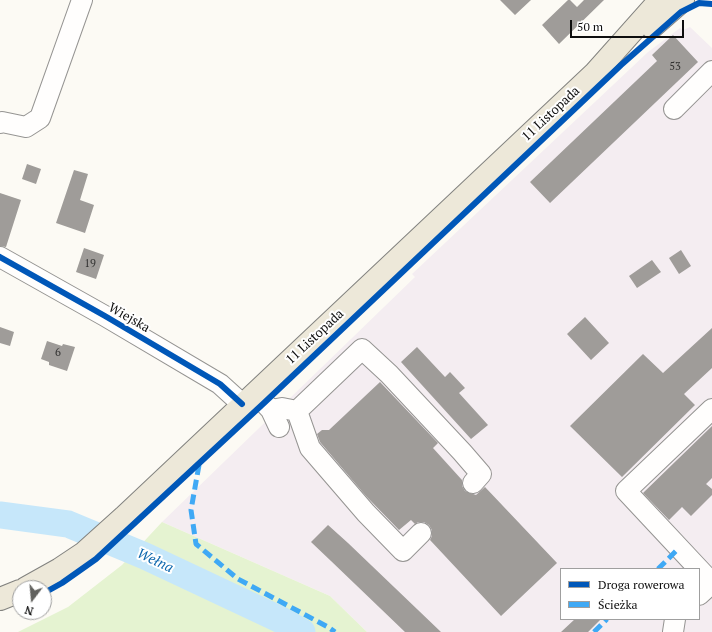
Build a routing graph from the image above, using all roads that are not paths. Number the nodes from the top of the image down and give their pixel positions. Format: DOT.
graph roads {
  1 [pos="82,0"];
  2 [pos="660,0"];
  3 [pos="682,0"];
  4 [pos="712,71"];
  5 [pos="595,73"];
  6 [pos="674,109"];
  7 [pos="0,123"];
  8 [pos="0,257"];
  9 [pos="249,399"];
  10 [pos="712,409"];
  11 [pos="297,411"];
  12 [pos="473,483"];
  13 [pos="421,533"];
  14 [pos="698,568"];
  15 [pos="700,570"];
  16 [pos="40,580"];
  17 [pos="712,583"];
  18 [pos="12,594"];
  19 [pos="700,594"];
  20 [pos="0,599"];
  21 [pos="675,620"];
  22 [pos="673,632"];
  1 -- 7 [label="street"];
  2 -- 5 [label="main road, 11 Listopada"];
  3 -- 5 [label="main road, 11 Listopada"];
  4 -- 6 [label="street"];
  5 -- 9 [label="main road, 11 Listopada"];
  8 -- 9 [label="street, Wiejska"];
  9 -- 11 [label="street, Wiejska"];
  9 -- 16 [label="main road, 11 Listopada"];
  10 -- 14 [label="street"];
  11 -- 12 [label="street"];
  11 -- 13 [label="street"];
  15 -- 17 [label="street"];
  17 -- 19 [label="street"];
  18 -- 20 [label="main road"];
  21 -- 22 [label="street"];
}
